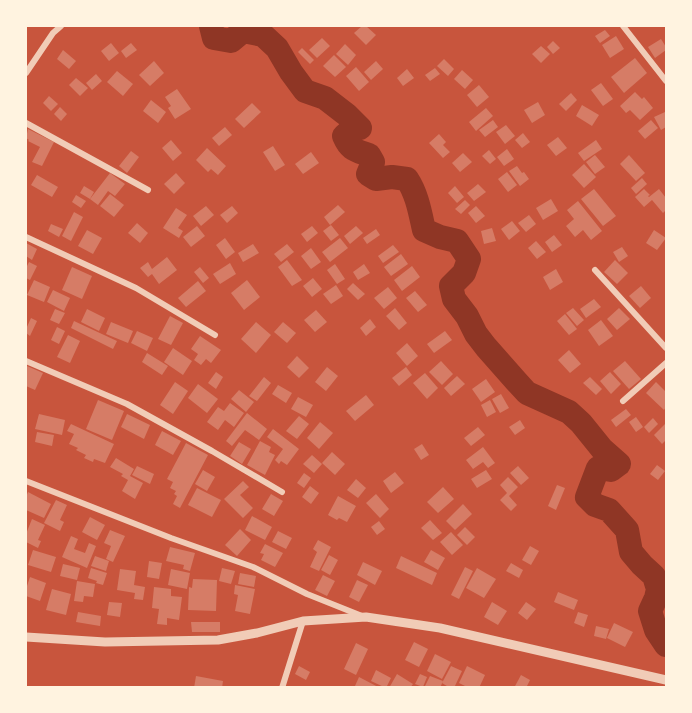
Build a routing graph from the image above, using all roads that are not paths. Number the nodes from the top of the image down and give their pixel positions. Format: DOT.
graph roads {
  1 [pos="61,26"];
  2 [pos="623,26"];
  3 [pos="26,73"];
  4 [pos="664,73"];
  5 [pos="666,81"];
  6 [pos="26,123"];
  7 [pos="148,190"];
  8 [pos="26,237"];
  9 [pos="595,270"];
  10 [pos="215,335"];
  11 [pos="666,348"];
  12 [pos="26,361"];
  13 [pos="666,363"];
  14 [pos="623,401"];
  15 [pos="26,481"];
  16 [pos="282,492"];
  17 [pos="366,617"];
  18 [pos="303,621"];
  19 [pos="26,637"];
  20 [pos="666,680"];
  21 [pos="282,687"];
  1 -- 3 [label="street"];
  2 -- 4 [label="street"];
  4 -- 5 [label="street"];
  6 -- 7 [label="street"];
  8 -- 10 [label="street"];
  9 -- 11 [label="street"];
  12 -- 16 [label="street"];
  13 -- 14 [label="street"];
  15 -- 17 [label="street"];
  17 -- 18 [label="street"];
  17 -- 20 [label="street"];
  18 -- 19 [label="street"];
  18 -- 21 [label="street"];
}
